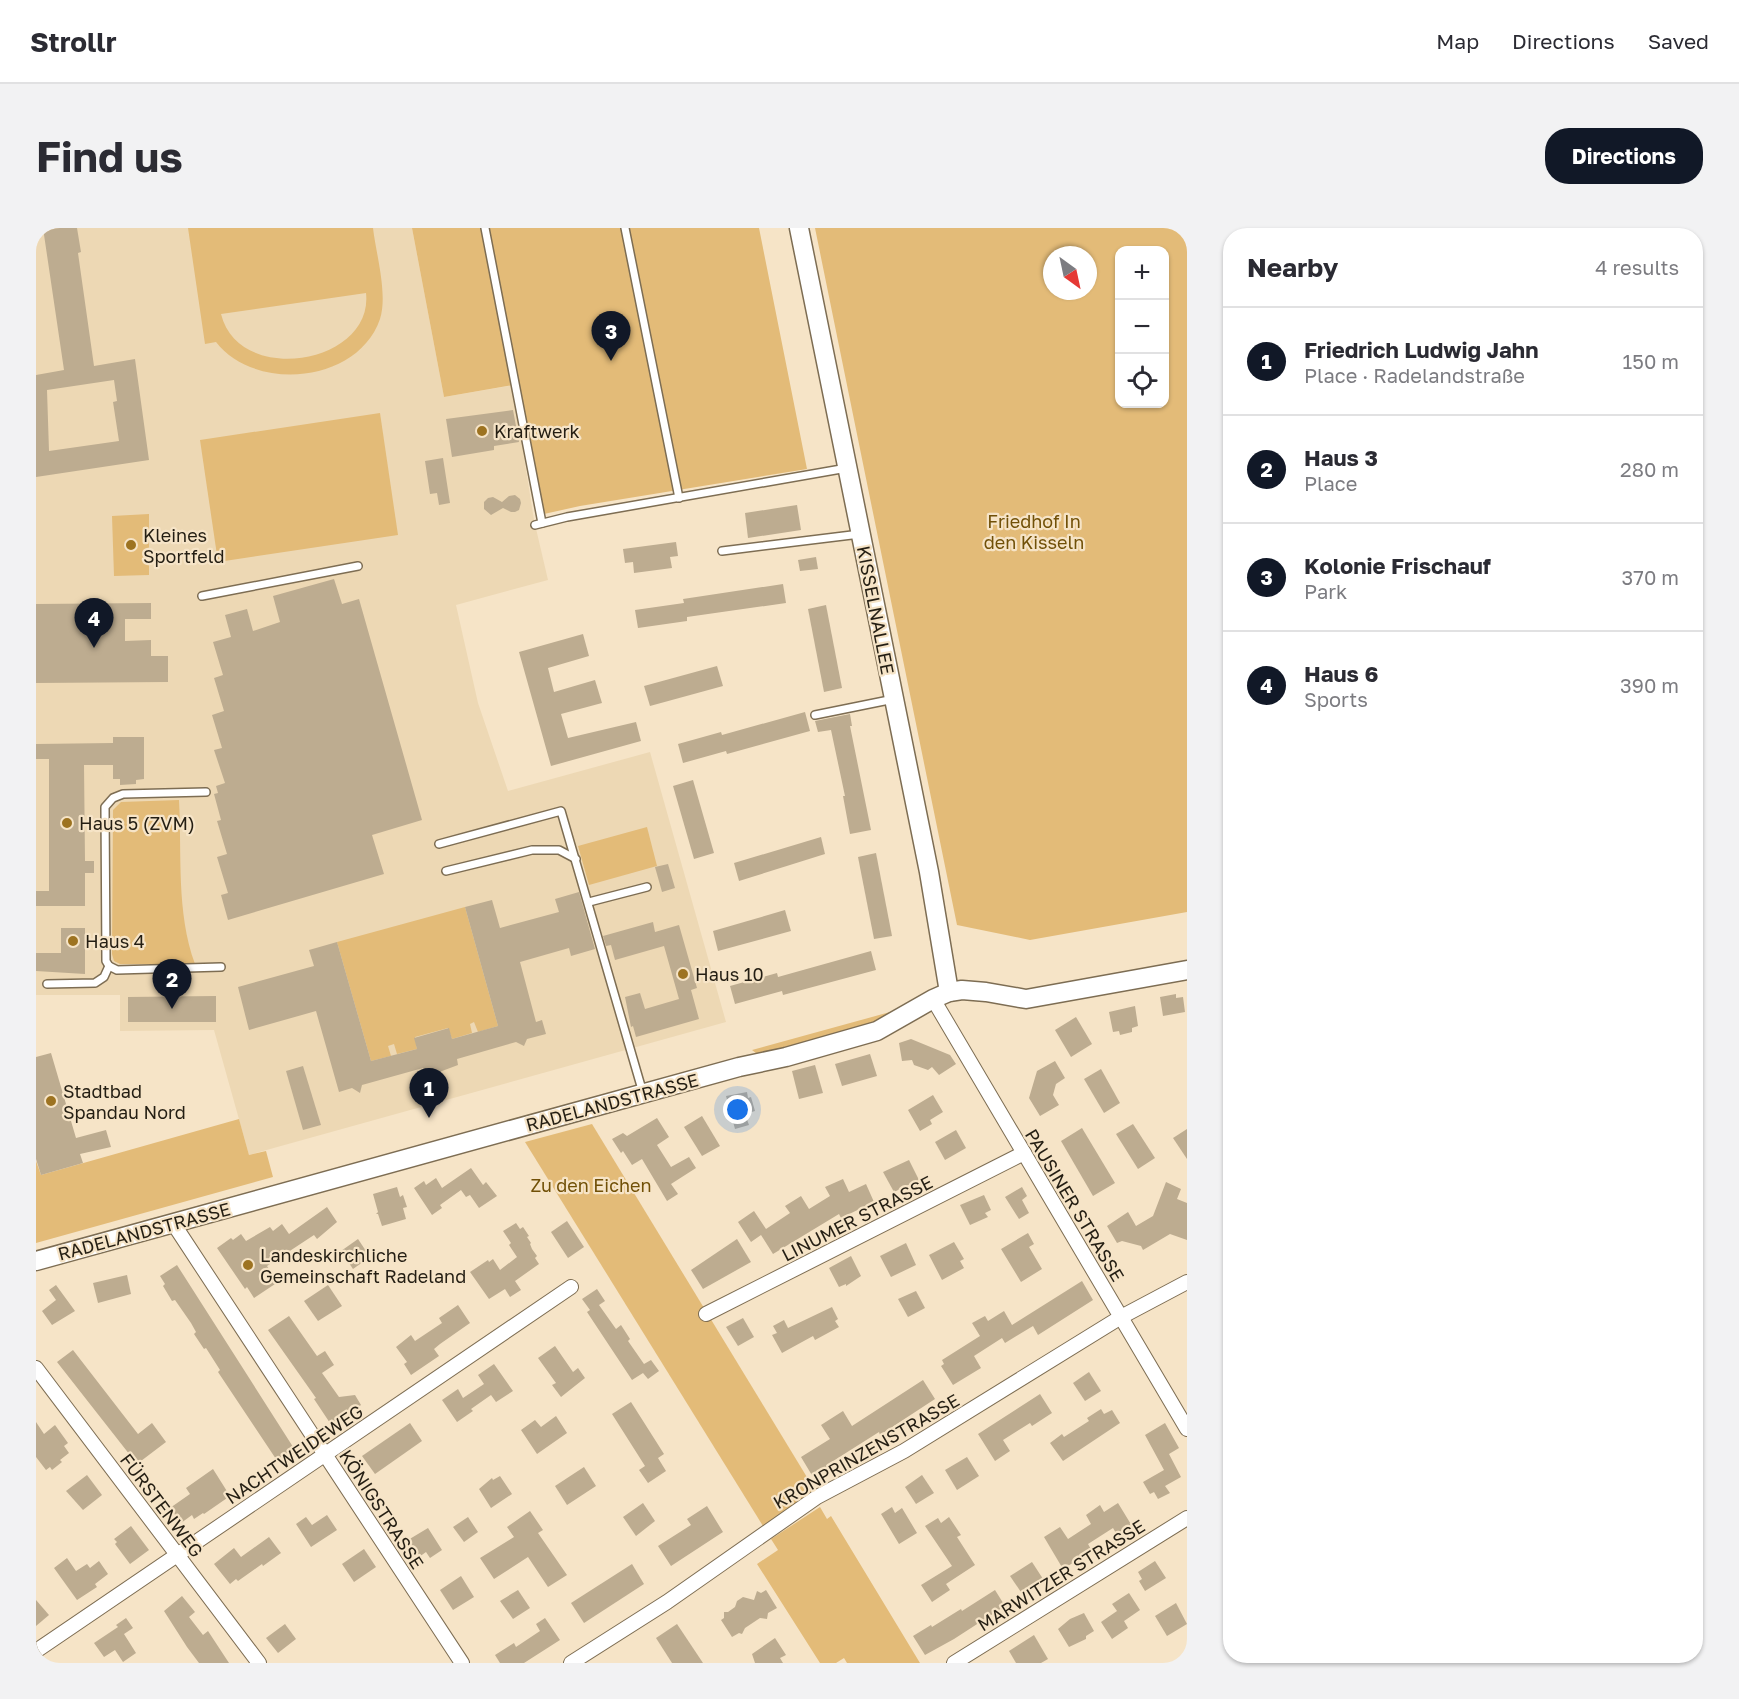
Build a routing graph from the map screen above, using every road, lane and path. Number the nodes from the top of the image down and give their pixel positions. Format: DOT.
graph roads {
  1 [pos="485,228"];
  2 [pos="625,228"];
  3 [pos="799,228"];
  4 [pos="847,468"];
  5 [pos="679,498"];
  6 [pos="860,534"];
  7 [pos="722,551"];
  8 [pos="358,566"];
  9 [pos="202,596"];
  10 [pos="894,699"];
  11 [pos="815,715"];
  12 [pos="206,792"];
  13 [pos="439,844"];
  14 [pos="576,859"];
  15 [pos="446,871"];
  16 [pos="647,887"];
  17 [pos="589,902"];
  18 [pos="109,966"];
  19 [pos="221,967"];
  20 [pos="1187,970"];
  21 [pos="47,984"];
  22 [pos="941,995"];
  23 [pos="644,1093"];
  24 [pos="1024,1153"];
  25 [pos="173,1223"];
  26 [pos="36,1261"];
  27 [pos="1187,1282"];
  28 [pos="572,1287"];
  29 [pos="706,1314"];
  30 [pos="1121,1317"];
  31 [pos="36,1368"];
  32 [pos="1187,1429"];
  33 [pos="325,1455"];
  34 [pos="1187,1518"];
  35 [pos="178,1554"];
  36 [pos="36,1651"];
  37 [pos="259,1663"];
  38 [pos="462,1663"];
  39 [pos="572,1663"];
  40 [pos="954,1663"];
  1 -- 5 [label="lane"];
  2 -- 5 [label="lane"];
  3 -- 4 [label="street, KISSELNALLEE"];
  4 -- 5 [label="lane"];
  4 -- 6 [label="street, KISSELNALLEE"];
  6 -- 7 [label="lane"];
  6 -- 10 [label="street, KISSELNALLEE"];
  8 -- 9 [label="lane"];
  10 -- 11 [label="lane"];
  10 -- 22 [label="street, KISSELNALLEE"];
  12 -- 18 [label="lane"];
  13 -- 14 [label="lane"];
  14 -- 15 [label="lane"];
  14 -- 17 [label="lane"];
  16 -- 17 [label="lane"];
  17 -- 23 [label="lane"];
  18 -- 19 [label="lane"];
  18 -- 21 [label="lane"];
  20 -- 22 [label="street, RADELANDSTRASSE"];
  22 -- 23 [label="street, RADELANDSTRASSE"];
  22 -- 24 [label="street, PAUSINER STRASSE"];
  23 -- 25 [label="street, RADELANDSTRASSE"];
  24 -- 29 [label="street, LINUMER STRASSE"];
  24 -- 30 [label="street, PAUSINER STRASSE"];
  25 -- 26 [label="street, RADELANDSTRASSE"];
  25 -- 33 [label="street, KÖNIGSTRASSE"];
  27 -- 30 [label="street, KRONPRINZENSTRASSE"];
  28 -- 33 [label="street, NACHTWEIDEWEG"];
  30 -- 32 [label="street, PAUSINER STRASSE"];
  30 -- 39 [label="street, KRONPRINZENSTRASSE"];
  31 -- 35 [label="street, FÜRSTENWEG"];
  33 -- 35 [label="street, NACHTWEIDEWEG"];
  33 -- 38 [label="street, KÖNIGSTRASSE"];
  34 -- 40 [label="street, MARWITZER STRASSE"];
  35 -- 36 [label="street, NACHTWEIDEWEG"];
  35 -- 37 [label="street, FÜRSTENWEG"];
}
